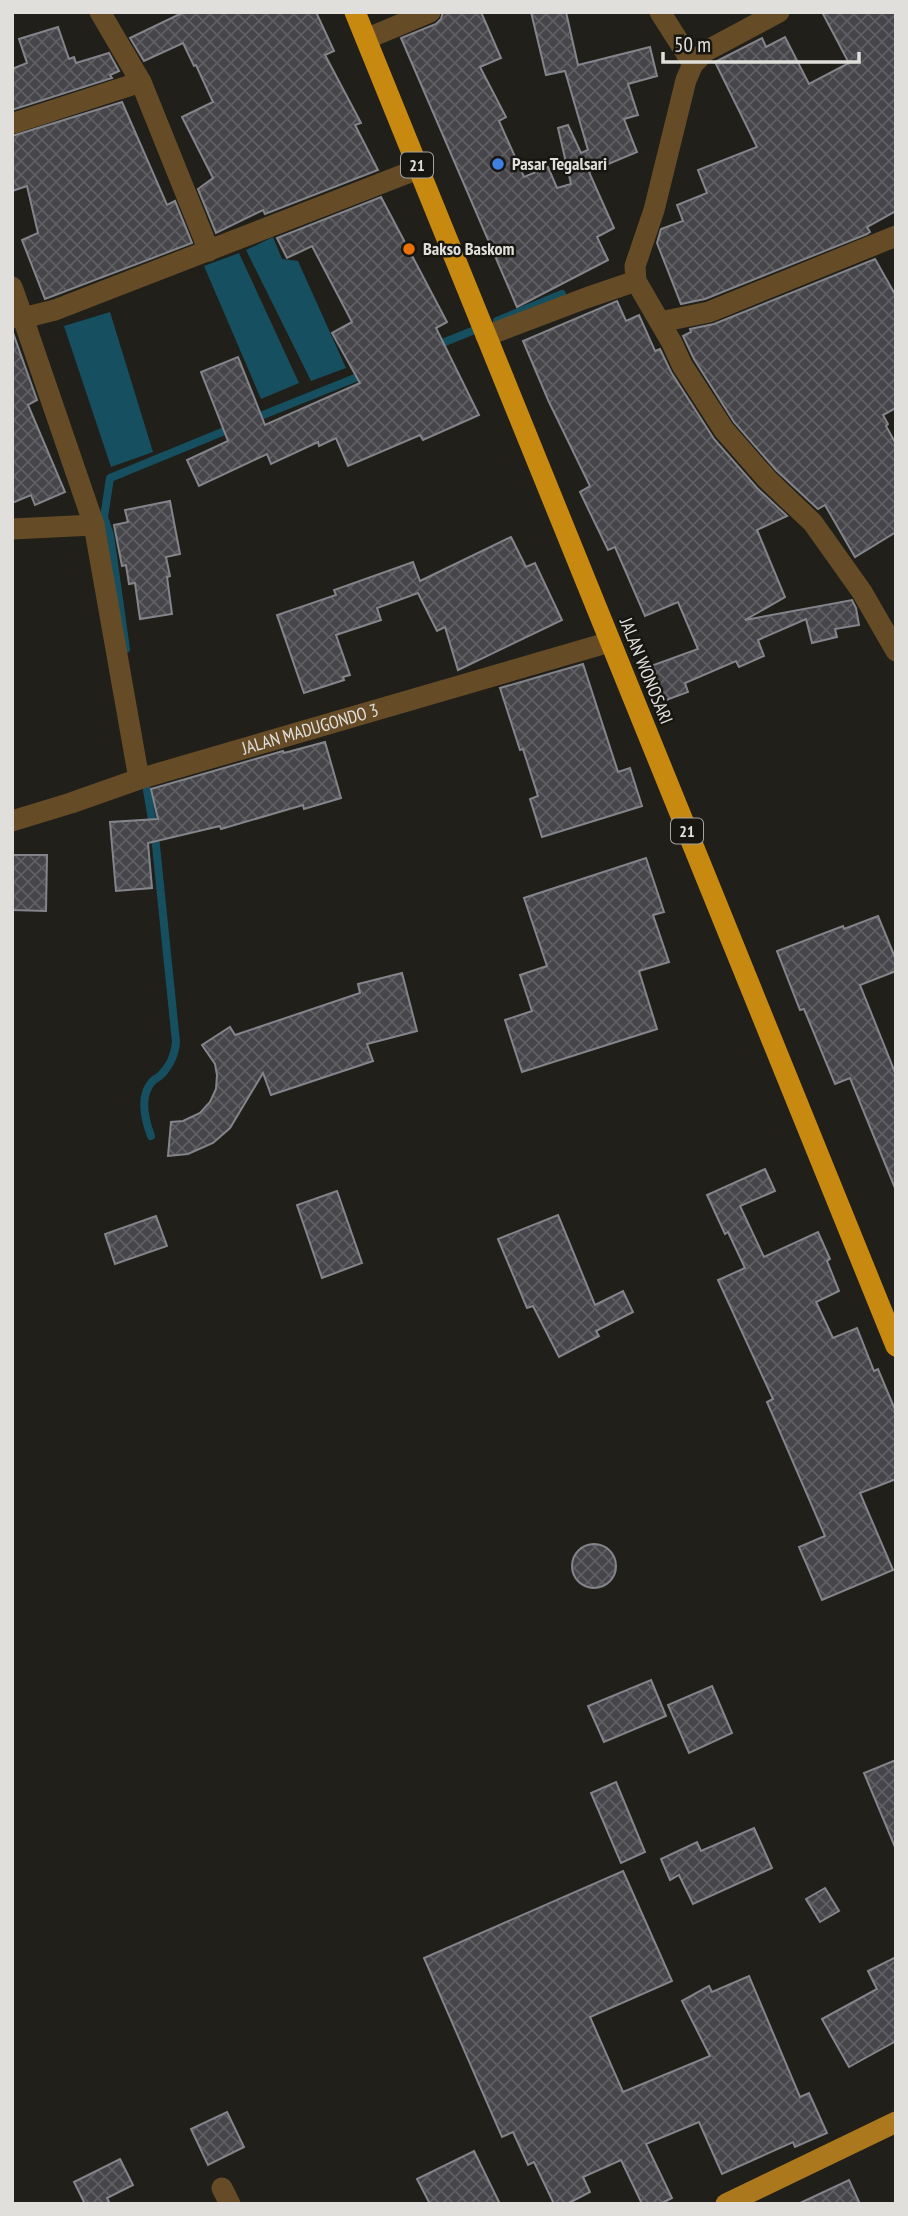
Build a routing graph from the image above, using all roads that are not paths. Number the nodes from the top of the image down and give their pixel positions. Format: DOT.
graph roads {
  1 [pos="100,12"];
  2 [pos="355,12"];
  3 [pos="430,12"];
  4 [pos="660,12"];
  5 [pos="779,12"];
  6 [pos="366,39"];
  7 [pos="693,64"];
  8 [pos="141,82"];
  9 [pos="14,123"];
  10 [pos="418,169"];
  11 [pos="896,236"];
  12 [pos="209,251"];
  13 [pos="636,281"];
  14 [pos="12,287"];
  15 [pos="18,318"];
  16 [pos="660,322"];
  17 [pos="483,328"];
  18 [pos="93,520"];
  19 [pos="12,529"];
  20 [pos="610,642"];
  21 [pos="896,651"];
  22 [pos="139,779"];
  23 [pos="12,821"];
  24 [pos="894,1336"];
  25 [pos="896,2122"];
  26 [pos="726,2204"];
  1 -- 8 [label="street"];
  2 -- 6 [label="highway, JALAN WONOSARI / 21"];
  3 -- 6 [label="street"];
  4 -- 7 [label="street"];
  5 -- 7 [label="street"];
  6 -- 10 [label="highway, JALAN WONOSARI / 21"];
  7 -- 13 [label="street"];
  8 -- 9 [label="street"];
  8 -- 12 [label="street"];
  10 -- 12 [label="street"];
  10 -- 17 [label="highway, JALAN WONOSARI / 21"];
  11 -- 16 [label="street"];
  12 -- 15 [label="street"];
  13 -- 16 [label="street"];
  13 -- 17 [label="street"];
  14 -- 15 [label="street"];
  15 -- 18 [label="street"];
  16 -- 21 [label="street"];
  17 -- 20 [label="highway, JALAN WONOSARI / 21"];
  18 -- 19 [label="street"];
  18 -- 22 [label="street"];
  20 -- 22 [label="street, JALAN MADUGONDO 3"];
  20 -- 24 [label="highway, JALAN WONOSARI / 21"];
  22 -- 23 [label="street, JALAN MADUGONDO 3"];
  25 -- 26 [label="main road"];
}
